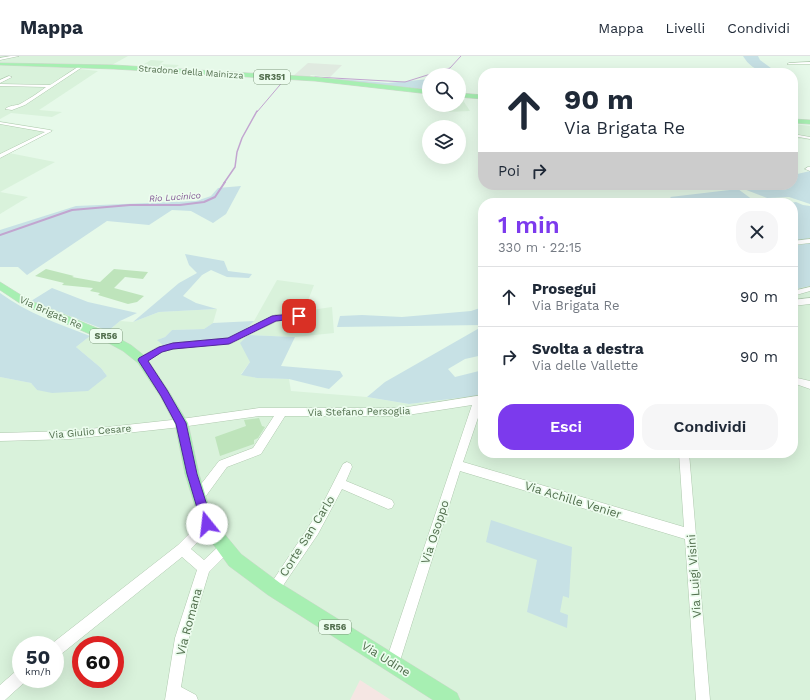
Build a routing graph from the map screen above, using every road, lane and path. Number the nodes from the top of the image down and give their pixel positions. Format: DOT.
graph roads {
  1 [pos="17,56"];
  2 [pos="0,59"];
  3 [pos="0,64"];
  4 [pos="789,64"];
  5 [pos="810,64"];
  6 [pos="82,66"];
  7 [pos="10,77"];
  8 [pos="0,84"];
  9 [pos="51,86"];
  10 [pos="422,91"];
  11 [pos="466,96"];
  12 [pos="478,97"];
  13 [pos="0,108"];
  14 [pos="12,108"];
  15 [pos="4,116"];
  16 [pos="798,121"];
  17 [pos="810,122"];
  18 [pos="0,123"];
  19 [pos="798,136"];
  20 [pos="810,138"];
  21 [pos="0,152"];
  22 [pos="6,153"];
  23 [pos="0,156"];
  24 [pos="810,240"];
  25 [pos="798,243"];
  26 [pos="0,285"];
  27 [pos="810,289"];
  28 [pos="798,293"];
  29 [pos="810,301"];
  30 [pos="798,302"];
  31 [pos="310,315"];
  32 [pos="142,360"];
  33 [pos="798,381"];
  34 [pos="810,385"];
  35 [pos="478,399"];
  36 [pos="478,404"];
  37 [pos="282,412"];
  38 [pos="181,423"];
  39 [pos="0,437"];
  40 [pos="684,458"];
  41 [pos="456,465"];
  42 [pos="347,467"];
  43 [pos="340,483"];
  44 [pos="199,496"];
  45 [pos="388,504"];
  46 [pos="207,524"];
  47 [pos="690,535"];
  48 [pos="225,548"];
  49 [pos="182,549"];
  50 [pos="204,568"];
  51 [pos="274,589"];
  52 [pos="64,643"];
  53 [pos="392,664"];
  54 [pos="12,684"];
  55 [pos="0,695"];
  56 [pos="173,695"];
  57 [pos="191,700"];
  58 [pos="450,700"];
  59 [pos="703,700"];
  1 -- 2 [label="street"];
  3 -- 6 [label="main road, Stradone della Mainizza / SR351"];
  4 -- 5 [label="street"];
  6 -- 9 [label="street"];
  6 -- 10 [label="main road, Stradone della Mainizza / SR351"];
  7 -- 8 [label="street"];
  8 -- 9 [label="street"];
  9 -- 14 [label="street"];
  11 -- 12 [label="main road"];
  13 -- 14 [label="street"];
  14 -- 15 [label="street"];
  16 -- 17 [label="main road"];
  18 -- 22 [label="street"];
  19 -- 20 [label="street"];
  21 -- 22 [label="street"];
  22 -- 23 [label="street"];
  24 -- 25 [label="street"];
  26 -- 32 [label="main road, Via Brigata Re / SR56"];
  27 -- 28 [label="street"];
  29 -- 30 [label="street"];
  31 -- 32 [label="street"];
  32 -- 38 [label="main road, Via Brigata Re / SR56"];
  33 -- 34 [label="street"];
  35 -- 37 [label="street, Via Stefano Persoglia"];
  36 -- 41 [label="street, Via Osoppo"];
  37 -- 38 [label="street, Via Stefano Persoglia"];
  37 -- 44 [label="street"];
  38 -- 39 [label="street, Via Giulio Cesare"];
  38 -- 44 [label="main road, SR56"];
  40 -- 47 [label="street, Via Luigi Visini"];
  41 -- 47 [label="street, Via Achille Venier"];
  41 -- 53 [label="street, Via Osoppo"];
  42 -- 43 [label="street, Corte San Carlo"];
  43 -- 45 [label="street"];
  43 -- 51 [label="street, Corte San Carlo"];
  44 -- 46 [label="main road, SR56"];
  46 -- 48 [label="main road, SR56"];
  46 -- 49 [label="street"];
  47 -- 59 [label="street, Via Luigi Visini"];
  48 -- 50 [label="street"];
  48 -- 51 [label="main road, Via Udine / SR56"];
  49 -- 50 [label="street"];
  49 -- 52 [label="street"];
  50 -- 56 [label="street, Via Romana"];
  51 -- 53 [label="main road, Via Udine / SR56"];
  53 -- 58 [label="main road, Via Udine / SR56"];
  54 -- 55 [label="street"];
  56 -- 57 [label="street"];
}
